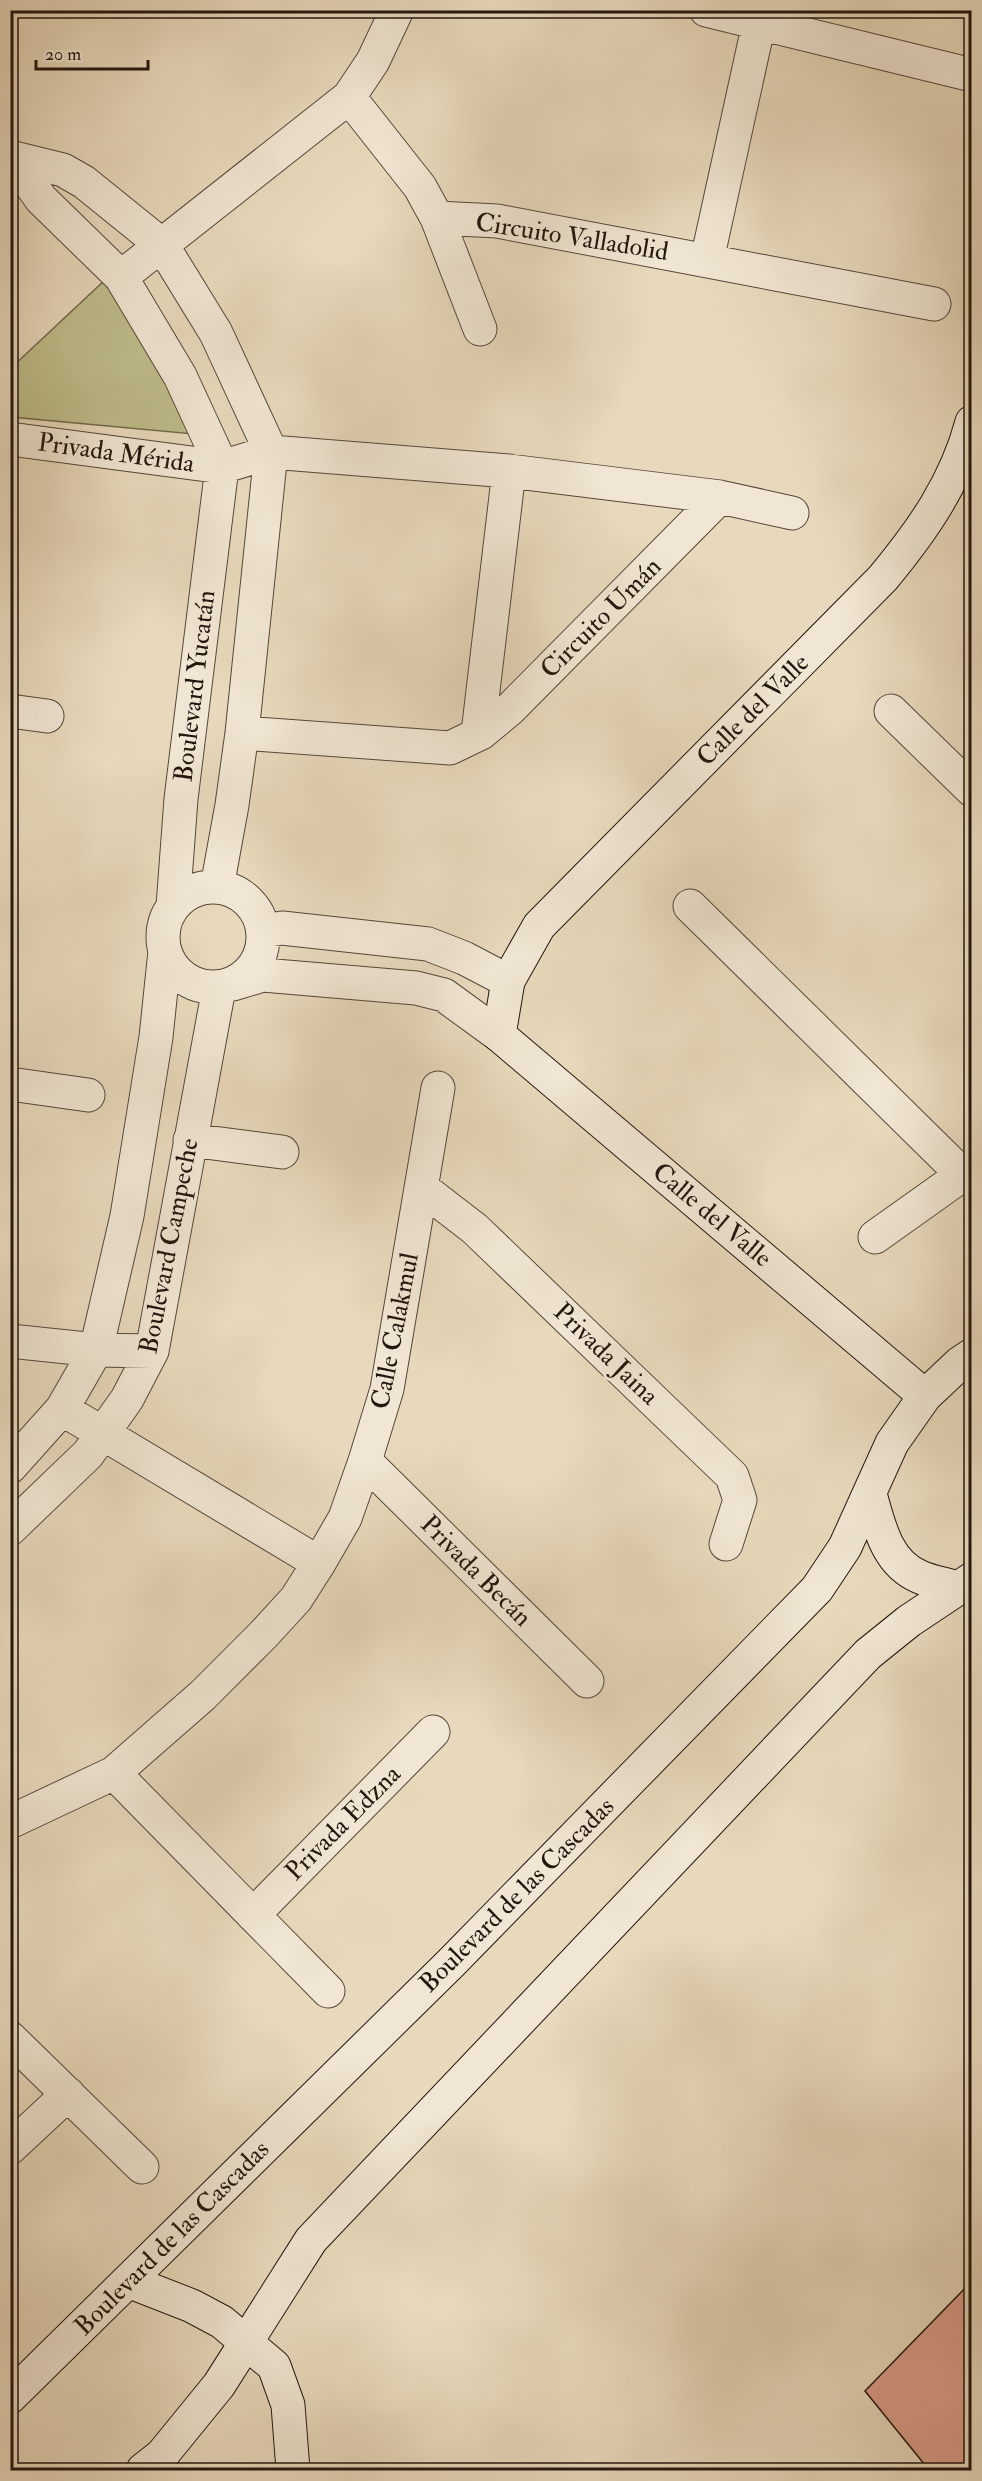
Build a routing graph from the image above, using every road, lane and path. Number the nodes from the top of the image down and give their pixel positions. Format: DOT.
graph roads {
  1 [pos="397,10"];
  2 [pos="706,10"];
  3 [pos="759,23"];
  4 [pos="972,75"];
  5 [pos="349,97"];
  6 [pos="11,157"];
  7 [pos="437,218"];
  8 [pos="162,245"];
  9 [pos="707,260"];
  10 [pos="121,277"];
  11 [pos="934,304"];
  12 [pos="480,329"];
  13 [pos="972,422"];
  14 [pos="10,439"];
  15 [pos="271,452"];
  16 [pos="222,467"];
  17 [pos="508,471"];
  18 [pos="720,497"];
  19 [pos="792,513"];
  20 [pos="10,711"];
  21 [pos="891,711"];
  22 [pos="47,716"];
  23 [pos="242,734"];
  24 [pos="478,734"];
  25 [pos="972,790"];
  26 [pos="217,887"];
  27 [pos="173,906"];
  28 [pos="690,906"];
  29 [pos="264,932"];
  30 [pos="165,951"];
  31 [pos="508,981"];
  32 [pos="225,986"];
  33 [pos="499,1035"];
  34 [pos="10,1084"];
  35 [pos="438,1088"];
  36 [pos="88,1095"];
  37 [pos="190,1140"];
  38 [pos="282,1152"];
  39 [pos="968,1172"];
  40 [pos="422,1188"];
  41 [pos="875,1237"];
  42 [pos="10,1341"];
  43 [pos="96,1350"];
  44 [pos="152,1351"];
  45 [pos="972,1355"];
  46 [pos="925,1396"];
  47 [pos="62,1409"];
  48 [pos="104,1433"];
  49 [pos="365,1461"];
  50 [pos="10,1467"];
  51 [pos="870,1494"];
  52 [pos="10,1529"];
  53 [pos="726,1544"];
  54 [pos="319,1563"];
  55 [pos="964,1583"];
  56 [pos="587,1681"];
  57 [pos="433,1732"];
  58 [pos="114,1773"];
  59 [pos="10,1822"];
  60 [pos="253,1915"];
  61 [pos="328,1991"];
  62 [pos="10,2038"];
  63 [pos="68,2094"];
  64 [pos="10,2148"];
  65 [pos="142,2167"];
  66 [pos="128,2281"];
  67 [pos="246,2340"];
  68 [pos="10,2397"];
  69 [pos="143,2470"];
  70 [pos="293,2470"];
  1 -- 5 [label="street"];
  2 -- 3 [label="street"];
  3 -- 4 [label="street"];
  3 -- 9 [label="street"];
  5 -- 7 [label="street, Circuito Valladolid"];
  5 -- 8 [label="street"];
  6 -- 8 [label="street"];
  6 -- 10 [label="street"];
  7 -- 9 [label="street, Circuito Valladolid"];
  7 -- 12 [label="street, Circuito Valladolid"];
  8 -- 10 [label="street"];
  8 -- 15 [label="street"];
  9 -- 11 [label="street, Circuito Valladolid"];
  10 -- 16 [label="street"];
  13 -- 31 [label="street, Calle del Valle"];
  14 -- 16 [label="street, Privada Mérida"];
  15 -- 16 [label="street"];
  15 -- 17 [label="street"];
  15 -- 23 [label="street, Boulevard Yucatán"];
  16 -- 27 [label="street, Boulevard Yucatán"];
  17 -- 18 [label="street"];
  17 -- 24 [label="street"];
  18 -- 19 [label="street"];
  18 -- 24 [label="street, Circuito Umán"];
  20 -- 22 [label="street"];
  21 -- 25 [label="street"];
  23 -- 24 [label="street, Circuito Umán"];
  23 -- 26 [label="street, Boulevard Yucatán"];
  26 -- 27 [label="street"];
  26 -- 29 [label="street"];
  27 -- 30 [label="street"];
  28 -- 39 [label="street"];
  29 -- 31 [label="street"];
  29 -- 32 [label="street"];
  30 -- 32 [label="street"];
  30 -- 43 [label="street, Boulevard Campeche"];
  31 -- 33 [label="street, Calle del Valle"];
  32 -- 33 [label="street, Calle del Valle"];
  32 -- 37 [label="street, Boulevard Campeche"];
  33 -- 46 [label="street, Calle del Valle"];
  34 -- 36 [label="street"];
  35 -- 40 [label="street, Calle Calakmul"];
  37 -- 38 [label="street"];
  37 -- 44 [label="street, Boulevard Campeche"];
  39 -- 41 [label="street"];
  40 -- 49 [label="street, Calle Calakmul"];
  40 -- 53 [label="street, Privada Jaina"];
  42 -- 43 [label="street"];
  43 -- 44 [label="street"];
  43 -- 47 [label="street, Boulevard Campeche"];
  44 -- 48 [label="street, Boulevard Campeche"];
  45 -- 46 [label="street, Boulevard de las Cascadas"];
  46 -- 51 [label="street, Boulevard de las Cascadas"];
  47 -- 48 [label="street"];
  47 -- 50 [label="street, Boulevard Campeche"];
  48 -- 52 [label="street, Boulevard Campeche"];
  48 -- 54 [label="street"];
  49 -- 54 [label="street, Calle Calakmul"];
  49 -- 56 [label="street, Privada Becán"];
  51 -- 55 [label="street"];
  51 -- 66 [label="street, Boulevard de las Cascadas"];
  54 -- 58 [label="street, Calle Calakmul"];
  55 -- 67 [label="street"];
  57 -- 60 [label="street, Privada Edzna"];
  58 -- 59 [label="street, Calle Calakmul"];
  58 -- 60 [label="street"];
  60 -- 61 [label="street"];
  62 -- 63 [label="street"];
  63 -- 64 [label="street"];
  63 -- 65 [label="street"];
  66 -- 67 [label="street"];
  66 -- 68 [label="street, Boulevard de las Cascadas"];
  67 -- 69 [label="street"];
  67 -- 70 [label="street"];
}
